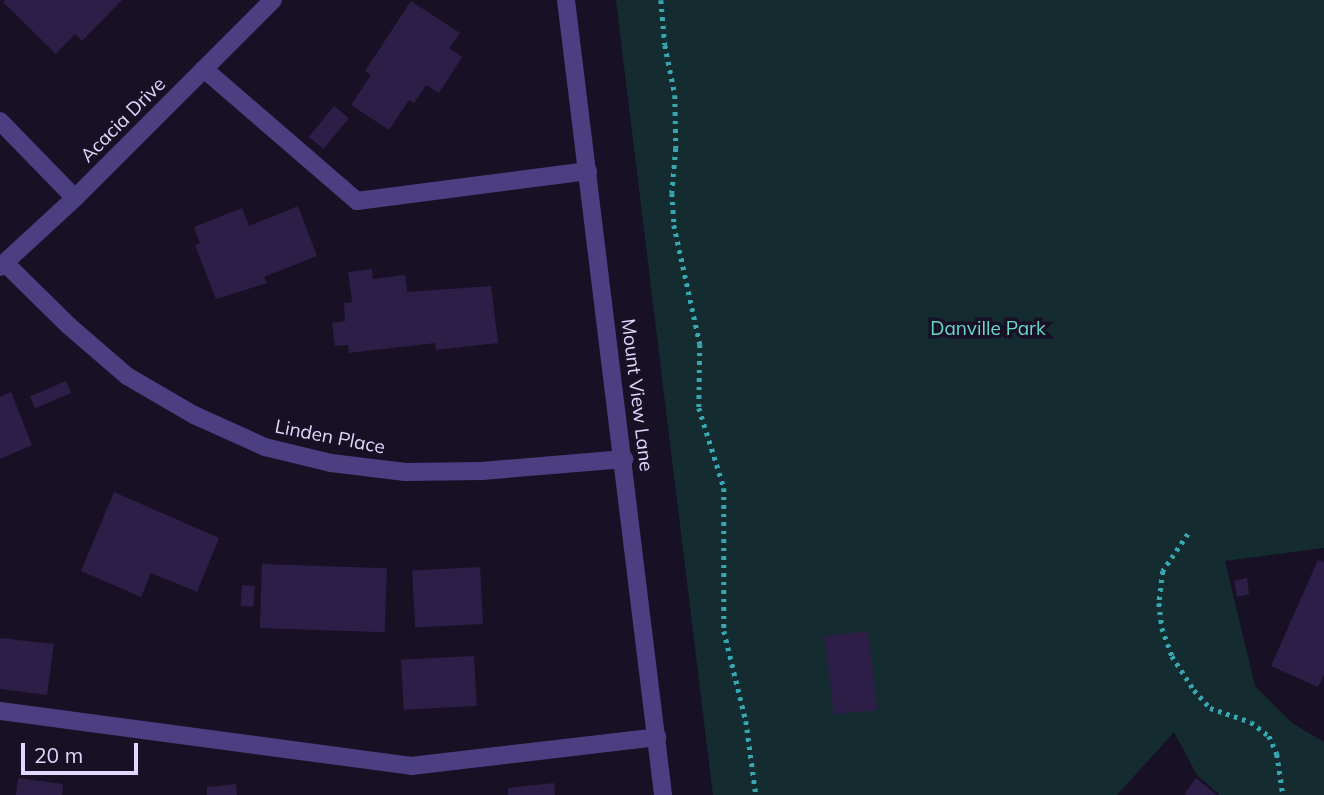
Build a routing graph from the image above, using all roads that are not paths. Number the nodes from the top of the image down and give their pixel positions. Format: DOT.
graph roads {
  1 [pos="273,0"];
  2 [pos="566,0"];
  3 [pos="204,69"];
  4 [pos="0,121"];
  5 [pos="588,171"];
  6 [pos="75,198"];
  7 [pos="3,265"];
  8 [pos="624,459"];
  9 [pos="0,711"];
  10 [pos="657,737"];
  11 [pos="663,795"];
  1 -- 3 [label="street, Acacia Drive"];
  2 -- 5 [label="street, Mount View Lane"];
  3 -- 5 [label="street"];
  3 -- 6 [label="street, Acacia Drive"];
  4 -- 6 [label="street"];
  5 -- 8 [label="street, Mount View Lane"];
  6 -- 7 [label="street, Acacia Drive"];
  7 -- 8 [label="street, Linden Place"];
  8 -- 10 [label="street, Mount View Lane"];
  9 -- 10 [label="street"];
  10 -- 11 [label="street, Mount View Lane"];
}
